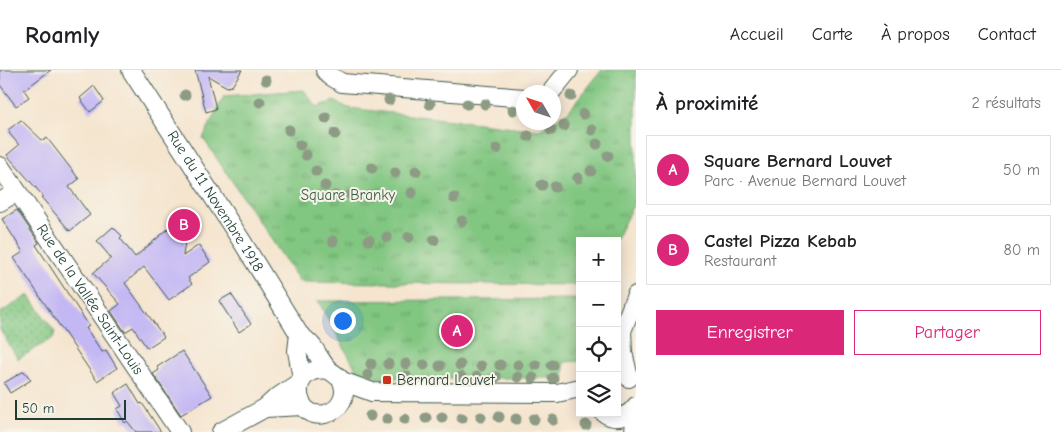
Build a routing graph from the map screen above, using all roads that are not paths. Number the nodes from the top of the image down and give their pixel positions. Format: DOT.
graph roads {
  1 [pos="131,70"];
  2 [pos="326,70"];
  3 [pos="569,70"];
  4 [pos="557,85"];
  5 [pos="516,97"];
  6 [pos="0,166"];
  7 [pos="16,192"];
  8 [pos="0,202"];
  9 [pos="636,295"];
  10 [pos="621,332"];
  11 [pos="299,334"];
  12 [pos="621,341"];
  13 [pos="336,376"];
  14 [pos="302,380"];
  15 [pos="630,381"];
  16 [pos="576,389"];
  17 [pos="372,392"];
  18 [pos="556,393"];
  19 [pos="576,399"];
  20 [pos="341,404"];
  21 [pos="303,406"];
  22 [pos="636,406"];
  23 [pos="265,408"];
  24 [pos="610,417"];
  25 [pos="615,417"];
  26 [pos="180,432"];
  27 [pos="221,432"];
  28 [pos="622,432"];
  29 [pos="634,432"];
  1 -- 11 [label="street, Rue du 11 Novembre 1918"];
  2 -- 5 [label="street"];
  3 -- 4 [label="street"];
  6 -- 7 [label="street, Rue de la Vallée Saint-Louis"];
  7 -- 8 [label="street"];
  7 -- 26 [label="street, Rue de la Vallée Saint-Louis"];
  9 -- 10 [label="street"];
  11 -- 13 [label="street, Rue du 11 Novembre 1918"];
  11 -- 14 [label="street"];
  12 -- 15 [label="street"];
  13 -- 14 [label="street"];
  13 -- 17 [label="street"];
  13 -- 20 [label="street"];
  14 -- 21 [label="street"];
  14 -- 23 [label="street"];
  16 -- 18 [label="street"];
  17 -- 18 [label="street"];
  17 -- 20 [label="street"];
  18 -- 19 [label="street"];
  20 -- 21 [label="street"];
  21 -- 23 [label="street"];
  22 -- 25 [label="street"];
  22 -- 29 [label="street"];
  23 -- 27 [label="street"];
  24 -- 28 [label="street"];
}
